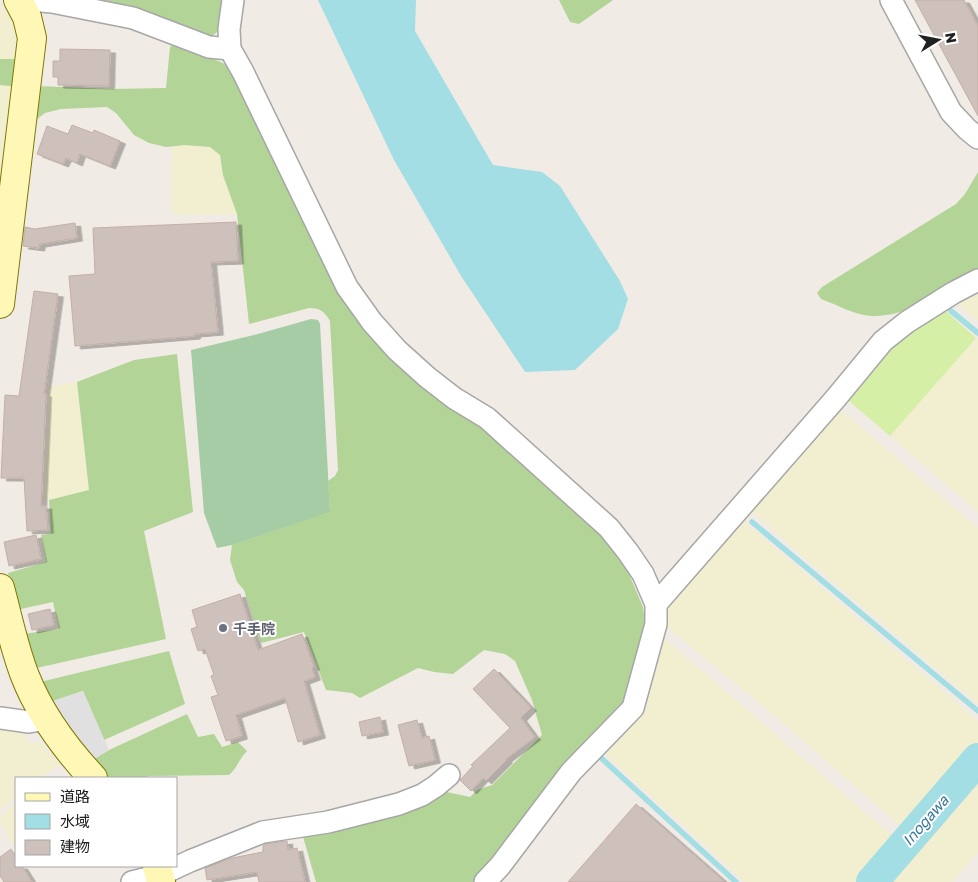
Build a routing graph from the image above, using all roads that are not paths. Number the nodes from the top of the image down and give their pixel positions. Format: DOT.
graph roads {
  1 [pos="18,0"];
  2 [pos="31,0"];
  3 [pos="233,0"];
  4 [pos="891,0"];
  5 [pos="230,49"];
  6 [pos="978,138"];
  7 [pos="978,280"];
  8 [pos="0,304"];
  9 [pos="0,588"];
  10 [pos="656,604"];
  11 [pos="0,718"];
  12 [pos="47,719"];
  13 [pos="449,775"];
  14 [pos="92,777"];
  15 [pos="178,866"];
  16 [pos="176,867"];
  17 [pos="159,874"];
  18 [pos="132,882"];
  19 [pos="485,882"];
  1 -- 8 [label="street"];
  2 -- 5 [label="street"];
  3 -- 5 [label="street"];
  4 -- 6 [label="street"];
  5 -- 10 [label="street"];
  7 -- 10 [label="street"];
  9 -- 12 [label="street"];
  10 -- 19 [label="street"];
  11 -- 12 [label="street"];
  12 -- 14 [label="street"];
  13 -- 15 [label="street"];
  16 -- 17 [label="street"];
  17 -- 18 [label="street"];
}
